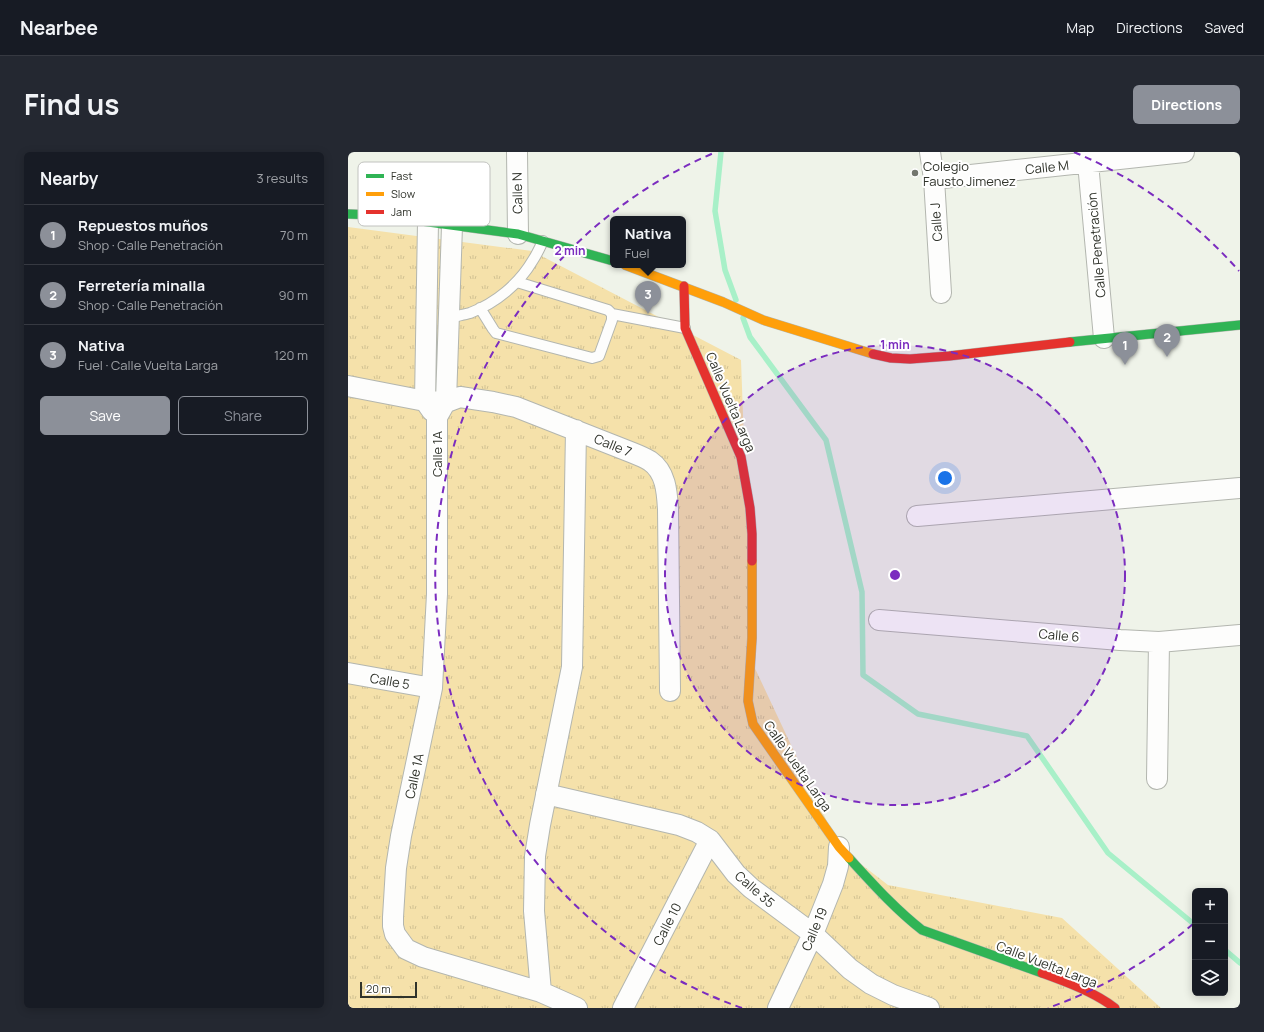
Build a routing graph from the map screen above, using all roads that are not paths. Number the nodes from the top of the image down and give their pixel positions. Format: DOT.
graph roads {
  1 [pos="516,152"];
  2 [pos="930,152"];
  3 [pos="1184,152"];
  4 [pos="1088,157"];
  5 [pos="934,179"];
  6 [pos="348,214"];
  7 [pos="358,214"];
  8 [pos="428,226"];
  9 [pos="452,226"];
  10 [pos="518,234"];
  11 [pos="543,240"];
  12 [pos="610,261"];
  13 [pos="633,268"];
  14 [pos="517,282"];
  15 [pos="684,286"];
  16 [pos="941,293"];
  17 [pos="480,308"];
  18 [pos="612,314"];
  19 [pos="449,318"];
  20 [pos="1240,325"];
  21 [pos="685,328"];
  22 [pos="1240,331"];
  23 [pos="1104,338"];
  24 [pos="348,386"];
  25 [pos="424,402"];
  26 [pos="441,409"];
  27 [pos="576,430"];
  28 [pos="1240,488"];
  29 [pos="917,516"];
  30 [pos="879,620"];
  31 [pos="1240,635"];
  32 [pos="1159,642"];
  33 [pos="348,673"];
  34 [pos="432,688"];
  35 [pos="670,691"];
  36 [pos="1157,778"];
  37 [pos="546,794"];
  38 [pos="710,840"];
  39 [pos="839,847"];
  40 [pos="813,934"];
  41 [pos="541,992"];
  42 [pos="577,1008"];
  43 [pos="623,1008"];
  44 [pos="778,1008"];
  45 [pos="929,1008"];
  46 [pos="1115,1008"];
  1 -- 10 [label="street, Calle N"];
  2 -- 5 [label="street, Calle J"];
  3 -- 4 [label="street, Calle M"];
  4 -- 5 [label="street, Calle M"];
  4 -- 23 [label="street, Calle Penetración"];
  5 -- 16 [label="street, Calle J"];
  6 -- 7 [label="street"];
  8 -- 25 [label="street"];
  9 -- 10 [label="street"];
  9 -- 19 [label="street, Calle 1A"];
  10 -- 11 [label="street"];
  11 -- 12 [label="street"];
  11 -- 14 [label="lane"];
  13 -- 15 [label="street"];
  14 -- 17 [label="lane"];
  14 -- 18 [label="lane"];
  15 -- 21 [label="street, Calle Vuelta Larga"];
  15 -- 23 [label="street"];
  17 -- 18 [label="lane"];
  17 -- 19 [label="lane"];
  18 -- 21 [label="lane"];
  19 -- 26 [label="street, Calle 1A"];
  20 -- 22 [label="street"];
  20 -- 23 [label="street"];
  21 -- 39 [label="street, Calle Vuelta Larga"];
  24 -- 25 [label="street, Calle 7"];
  25 -- 26 [label="street, Calle 7"];
  26 -- 27 [label="street, Calle 7"];
  26 -- 34 [label="street, Calle 1A"];
  27 -- 35 [label="street, Calle 7"];
  27 -- 37 [label="street"];
  28 -- 29 [label="street"];
  30 -- 32 [label="street, Calle 6"];
  31 -- 32 [label="street, Calle 6"];
  32 -- 36 [label="street"];
  33 -- 34 [label="street, Calle 5"];
  34 -- 41 [label="street, Calle 1A"];
  37 -- 38 [label="street, Calle 35"];
  37 -- 41 [label="street"];
  38 -- 40 [label="street, Calle 35"];
  38 -- 43 [label="street, Calle 10"];
  39 -- 40 [label="street, Calle 19"];
  39 -- 46 [label="street, Calle Vuelta Larga"];
  40 -- 44 [label="street, Calle 19"];
  40 -- 45 [label="street, Calle 35"];
  41 -- 42 [label="street, Calle 1A"];
}
